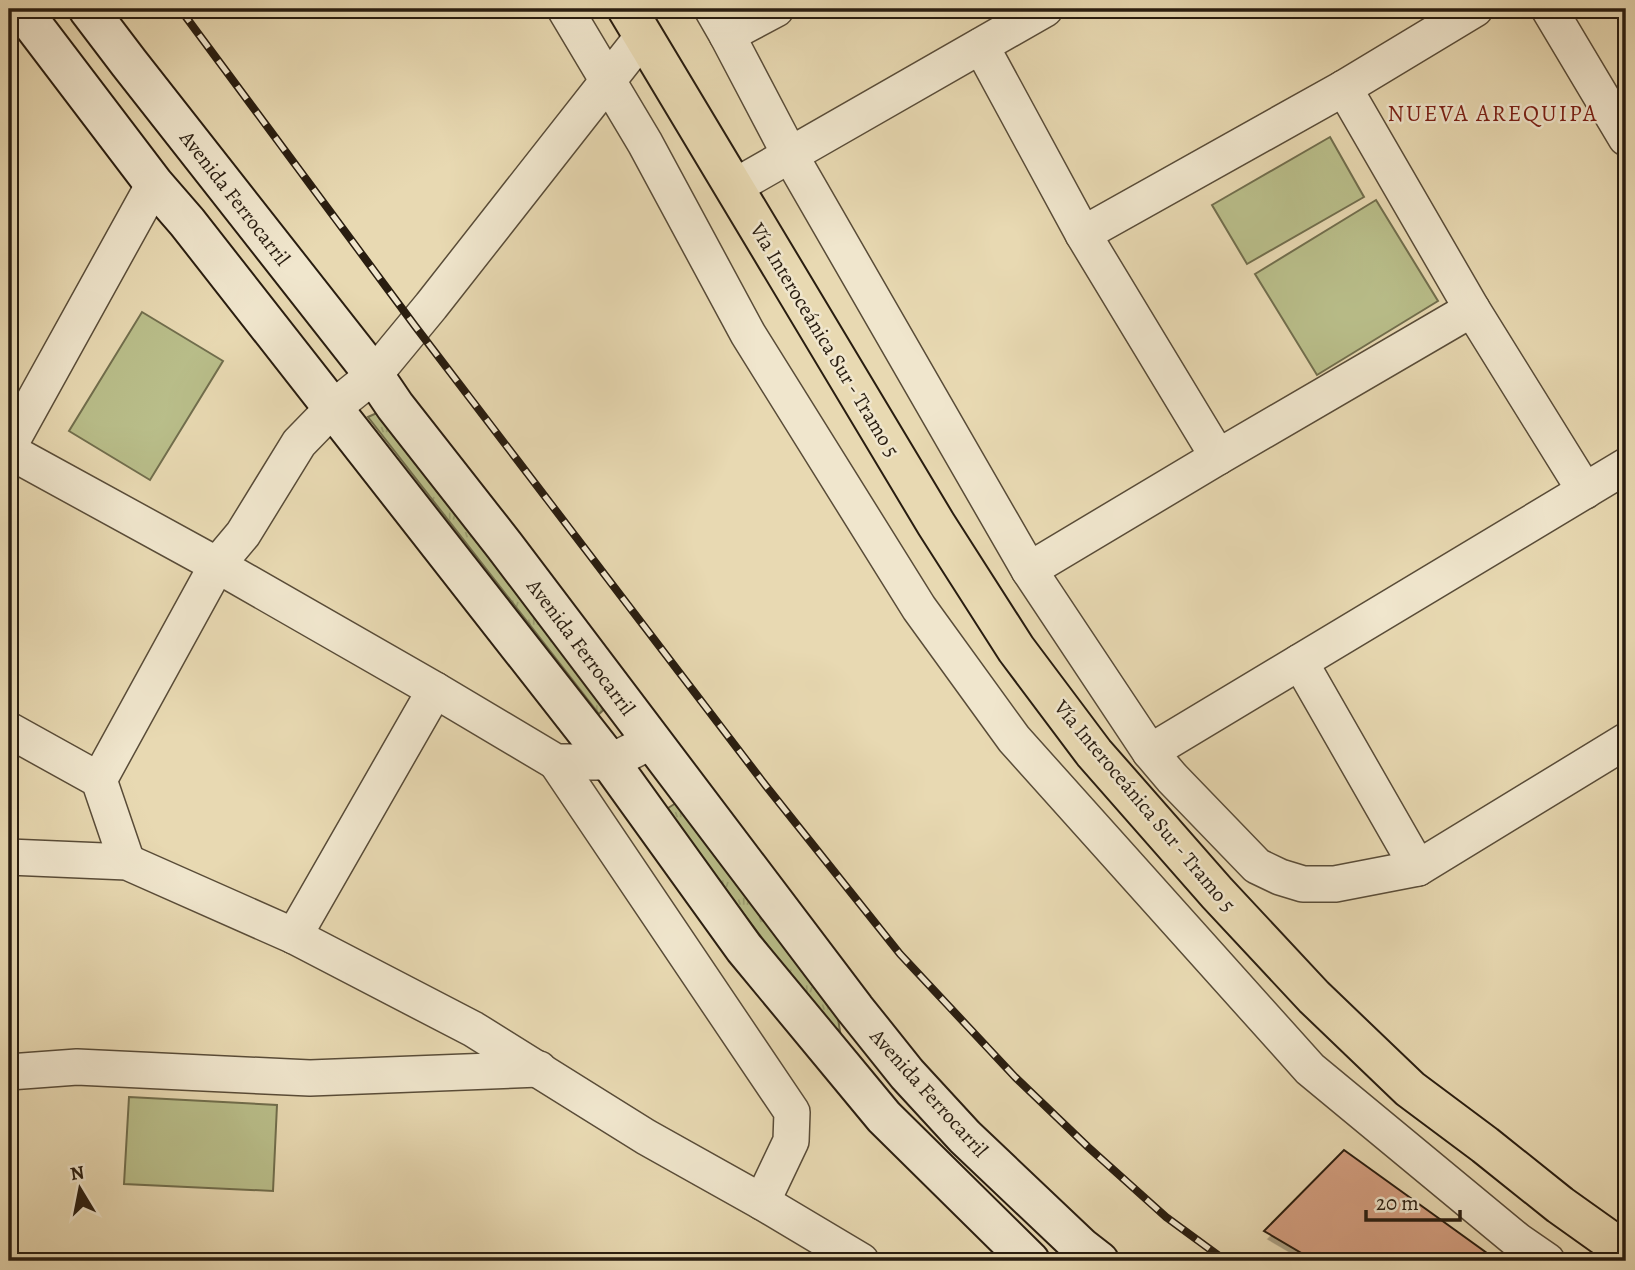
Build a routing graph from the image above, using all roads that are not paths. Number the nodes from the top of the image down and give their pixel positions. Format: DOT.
graph roads {
  1 [pos="21,9"];
  2 [pos="88,9"];
  3 [pos="565,9"];
  4 [pos="776,9"];
  5 [pos="1045,9"];
  6 [pos="1475,9"];
  7 [pos="1549,9"];
  8 [pos="720,22"];
  9 [pos="635,23"];
  10 [pos="981,46"];
  11 [pos="608,79"];
  12 [pos="1344,88"];
  13 [pos="1626,138"];
  14 [pos="790,155"];
  15 [pos="154,184"];
  16 [pos="734,187"];
  17 [pos="1083,234"];
  18 [pos="1472,309"];
  19 [pos="374,375"];
  20 [pos="333,408"];
  21 [pos="9,449"];
  22 [pos="1218,457"];
  23 [pos="1626,466"];
  24 [pos="1585,491"];
  25 [pos="217,565"];
  26 [pos="1030,570"];
  27 [pos="1300,662"];
  28 [pos="435,690"];
  29 [pos="9,730"];
  30 [pos="652,741"];
  31 [pos="1626,741"];
  32 [pos="1150,752"];
  33 [pos="556,762"];
  34 [pos="610,762"];
  35 [pos="99,780"];
  36 [pos="9,857"];
  37 [pos="127,862"];
  38 [pos="1418,868"];
  39 [pos="293,936"];
  40 [pos="539,1069"];
  41 [pos="9,1072"];
  42 [pos="762,1202"];
  43 [pos="1626,1252"];
  44 [pos="861,1261"];
  45 [pos="1030,1261"];
  46 [pos="1099,1261"];
  47 [pos="1547,1261"];
  1 -- 15 [label="main road"];
  2 -- 19 [label="main road, Avenida Ferrocarril"];
  3 -- 11 [label="street"];
  4 -- 8 [label="street"];
  5 -- 10 [label="street"];
  6 -- 12 [label="street"];
  7 -- 13 [label="street"];
  8 -- 14 [label="street"];
  9 -- 11 [label="street"];
  9 -- 16 [label="highway, Vía Interoceánica Sur - Tramo 5"];
  10 -- 14 [label="street"];
  10 -- 17 [label="street"];
  11 -- 19 [label="street"];
  11 -- 47 [label="street"];
  12 -- 17 [label="street"];
  12 -- 18 [label="street"];
  14 -- 16 [label="street"];
  14 -- 26 [label="street"];
  15 -- 20 [label="main road"];
  15 -- 21 [label="street"];
  16 -- 43 [label="highway, Vía Interoceánica Sur - Tramo 5"];
  17 -- 22 [label="street"];
  18 -- 22 [label="street"];
  18 -- 24 [label="street"];
  19 -- 20 [label="street"];
  19 -- 30 [label="main road, Avenida Ferrocarril"];
  20 -- 25 [label="street"];
  20 -- 34 [label="main road"];
  21 -- 25 [label="street"];
  22 -- 26 [label="street"];
  23 -- 24 [label="street"];
  24 -- 27 [label="street"];
  25 -- 28 [label="street"];
  25 -- 35 [label="street"];
  26 -- 32 [label="street"];
  27 -- 32 [label="street"];
  27 -- 38 [label="street"];
  28 -- 33 [label="street"];
  28 -- 39 [label="street"];
  29 -- 35 [label="street"];
  30 -- 34 [label="street"];
  30 -- 46 [label="main road, Avenida Ferrocarril"];
  31 -- 38 [label="street"];
  32 -- 38 [label="street"];
  33 -- 34 [label="street"];
  33 -- 42 [label="street"];
  34 -- 45 [label="main road"];
  35 -- 37 [label="street"];
  36 -- 37 [label="street"];
  37 -- 39 [label="street"];
  39 -- 40 [label="street"];
  40 -- 41 [label="street"];
  40 -- 42 [label="street"];
  42 -- 44 [label="street"];
}
